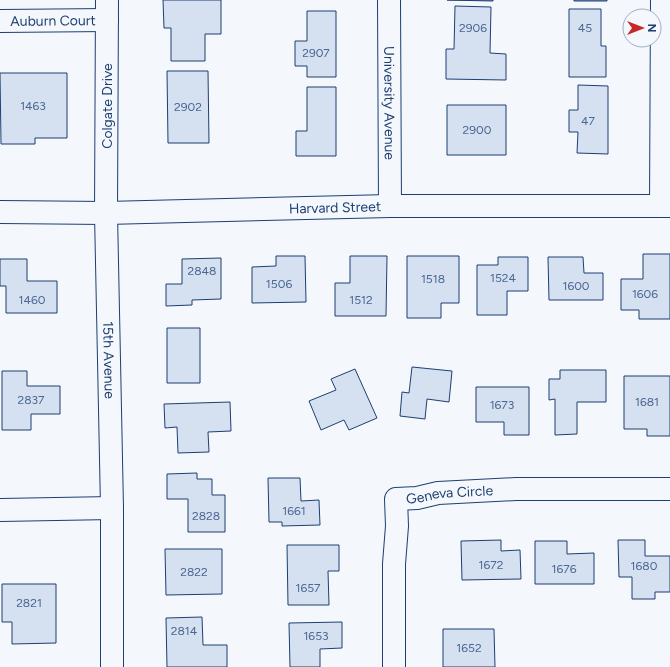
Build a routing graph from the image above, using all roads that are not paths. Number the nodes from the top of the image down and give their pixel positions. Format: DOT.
graph roads {
  1 [pos="389,0"];
  2 [pos="662,0"];
  3 [pos="107,10"];
  4 [pos="0,21"];
  5 [pos="390,206"];
  6 [pos="665,206"];
  7 [pos="0,212"];
  8 [pos="106,213"];
  9 [pos="670,490"];
  10 [pos="112,508"];
  11 [pos="0,510"];
  12 [pos="112,667"];
  13 [pos="394,667"];
  1 -- 5 [label="street, University Avenue"];
  2 -- 6 [label="street"];
  3 -- 4 [label="street, Auburn Court"];
  3 -- 8 [label="street, Colgate Drive"];
  5 -- 6 [label="street, Harvard Street"];
  5 -- 8 [label="street, Harvard Street"];
  7 -- 8 [label="street, Harvard Street"];
  8 -- 10 [label="street, 15th Avenue"];
  9 -- 13 [label="street, Geneva Circle"];
  10 -- 11 [label="street"];
  10 -- 12 [label="street, 15th Avenue"];
}
